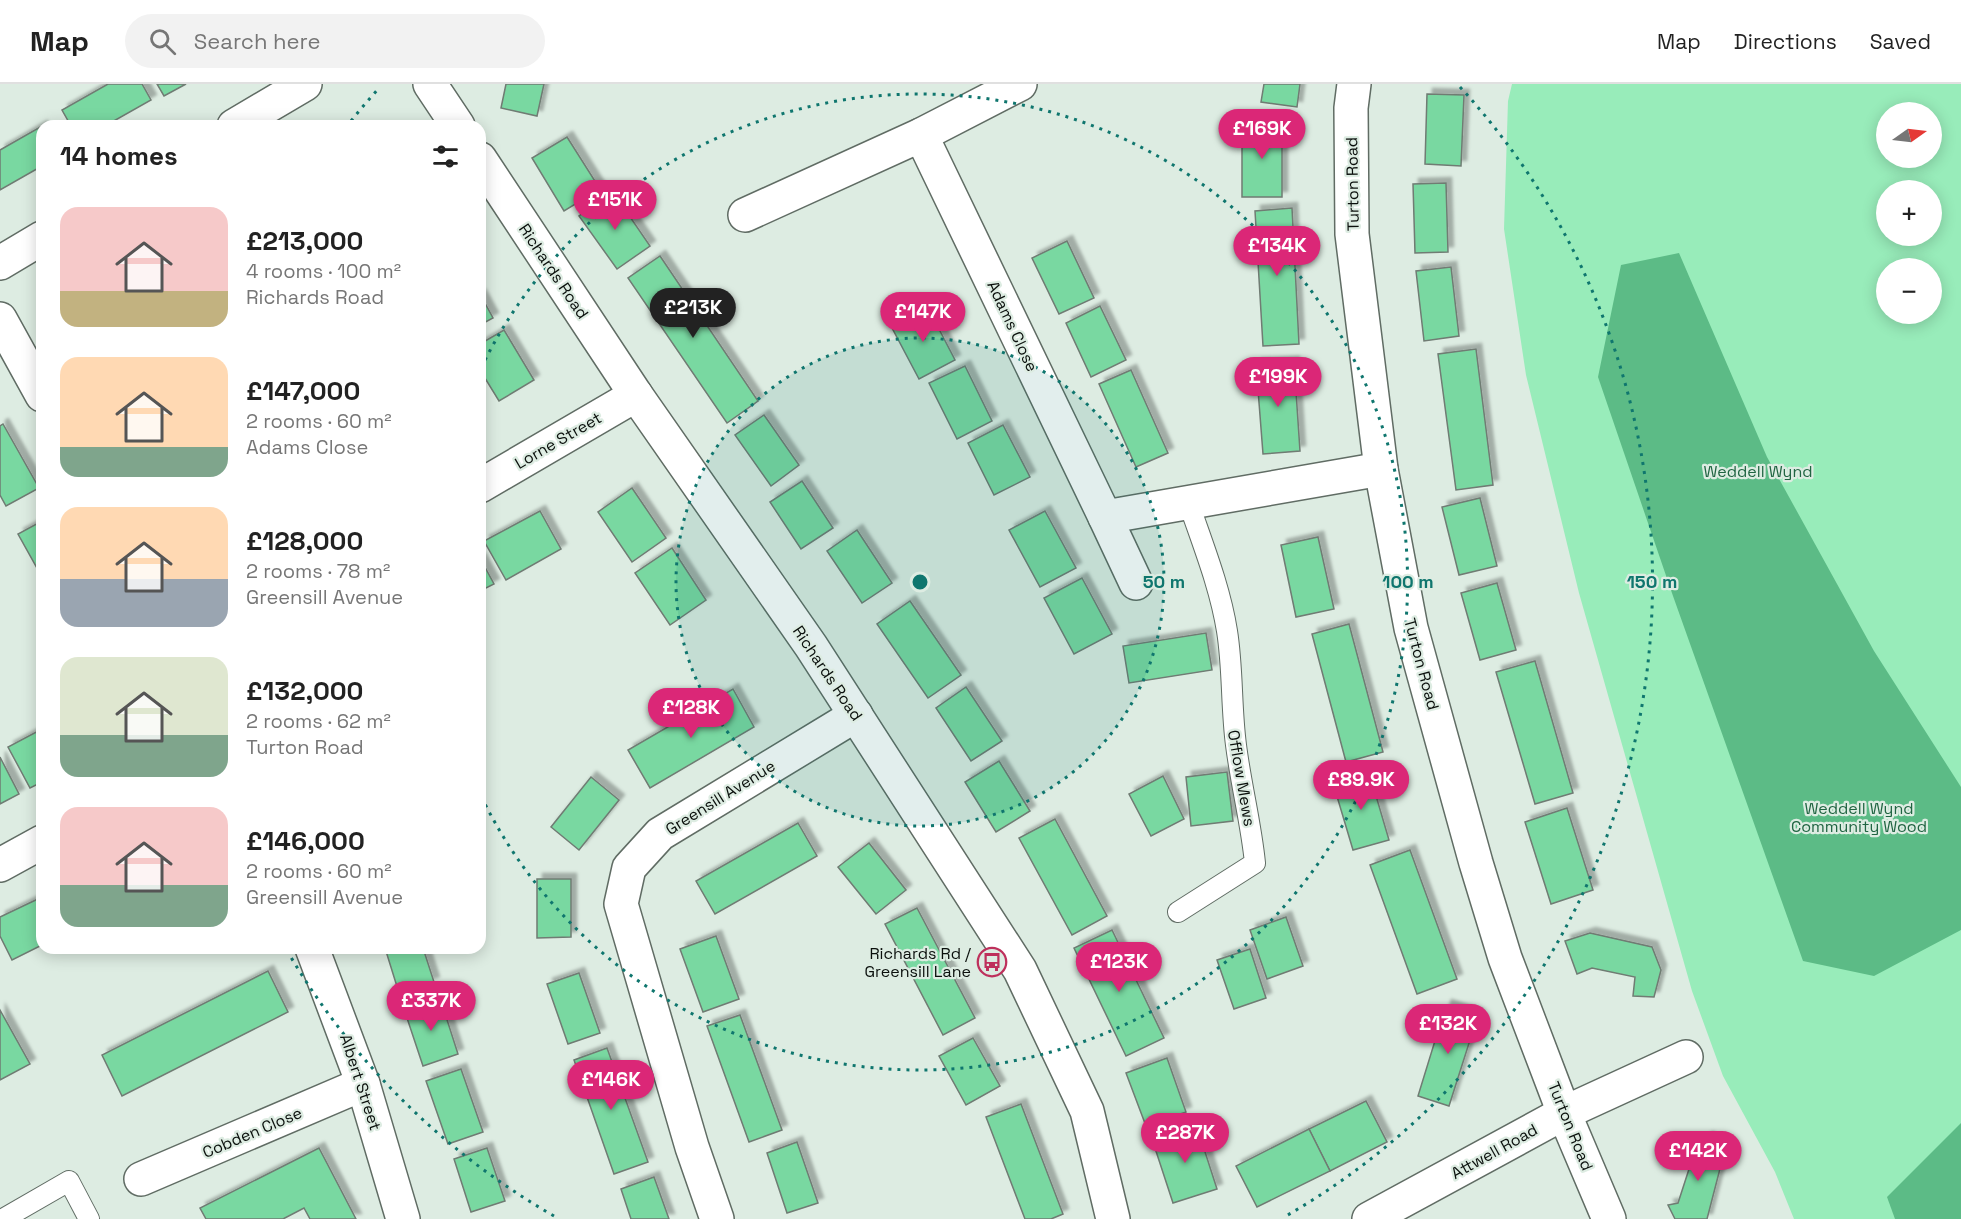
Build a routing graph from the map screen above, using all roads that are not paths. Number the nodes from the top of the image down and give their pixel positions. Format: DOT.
graph roads {
  1 [pos="305,84"];
  2 [pos="430,84"];
  3 [pos="1020,84"];
  4 [pos="1354,84"];
  5 [pos="244,120"];
  6 [pos="454,120"];
  7 [pos="921,135"];
  8 [pos="486,168"];
  9 [pos="745,215"];
  10 [pos="36,242"];
  11 [pos="0,263"];
  12 [pos="0,319"];
  13 [pos="36,384"];
  14 [pos="636,394"];
  15 [pos="1381,469"];
  16 [pos="486,482"];
  17 [pos="1189,504"];
  18 [pos="1105,518"];
  19 [pos="1136,583"];
  20 [pos="856,715"];
  21 [pos="36,845"];
  22 [pos="0,865"];
  23 [pos="1178,912"];
  24 [pos="314,954"];
  25 [pos="1686,1057"];
  26 [pos="363,1084"];
  27 [pos="1564,1113"];
  28 [pos="141,1179"];
  29 [pos="3,1219"];
  30 [pos="89,1219"];
  31 [pos="403,1219"];
  32 [pos="717,1219"];
  33 [pos="1113,1219"];
  34 [pos="1369,1219"];
  35 [pos="1610,1219"];
  1 -- 5 [label="street"];
  2 -- 6 [label="street"];
  3 -- 7 [label="street"];
  4 -- 15 [label="street, Turton Road"];
  7 -- 9 [label="street"];
  7 -- 18 [label="street, Adams Close"];
  8 -- 14 [label="street, Richards Road"];
  10 -- 11 [label="street"];
  12 -- 13 [label="street"];
  14 -- 16 [label="street, Lorne Street"];
  14 -- 20 [label="street, Richards Road"];
  15 -- 17 [label="street"];
  15 -- 27 [label="street, Turton Road"];
  17 -- 18 [label="street"];
  17 -- 23 [label="lane, Offlow Mews"];
  18 -- 19 [label="street, Adams Close"];
  20 -- 32 [label="street, Greensill Avenue"];
  20 -- 33 [label="street, Richards Road"];
  21 -- 22 [label="street"];
  24 -- 26 [label="street, Albert Street"];
  25 -- 27 [label="street, Attwell Road"];
  26 -- 28 [label="street, Cobden Close"];
  26 -- 31 [label="street, Albert Street"];
  27 -- 34 [label="street, Attwell Road"];
  27 -- 35 [label="street, Turton Road"];
  29 -- 30 [label="lane"];
}
